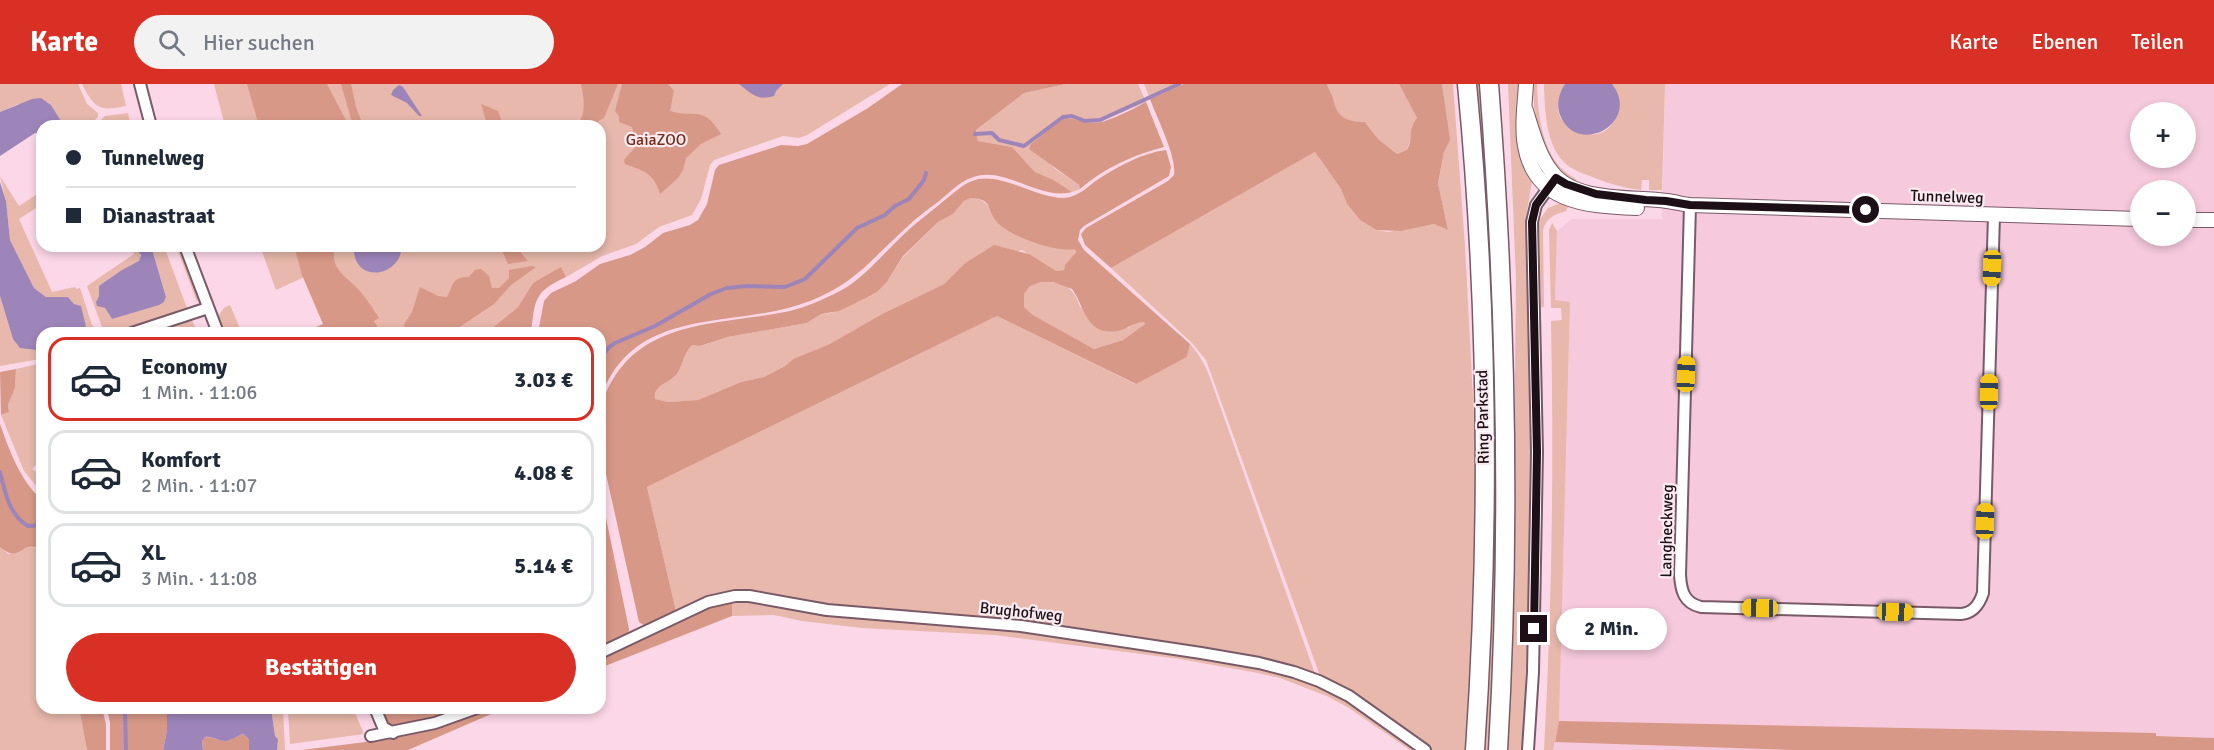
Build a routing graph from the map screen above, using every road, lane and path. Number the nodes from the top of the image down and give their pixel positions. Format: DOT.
graph roads {
  1 [pos="140,84"];
  2 [pos="1467,84"];
  3 [pos="1489,84"];
  4 [pos="1498,84"];
  5 [pos="1526,84"];
  6 [pos="149,120"];
  7 [pos="1493,139"];
  8 [pos="1552,183"];
  9 [pos="1685,205"];
  10 [pos="1994,215"];
  11 [pos="2130,219"];
  12 [pos="2196,220"];
  13 [pos="2214,220"];
  14 [pos="187,252"];
  15 [pos="208,308"];
  16 [pos="150,327"];
  17 [pos="216,327"];
  18 [pos="606,649"];
  19 [pos="378,714"];
  20 [pos="460,714"];
  21 [pos="393,733"];
  22 [pos="371,736"];
  23 [pos="1425,750"];
  24 [pos="1475,750"];
  25 [pos="1498,750"];
  26 [pos="1528,750"];
  1 -- 6 [label="street"];
  2 -- 24 [label="highway, Ring Parkstad"];
  3 -- 7 [label="highway, Ring Parkstad"];
  4 -- 7 [label="highway"];
  5 -- 8 [label="street"];
  7 -- 25 [label="highway, Ring Parkstad"];
  8 -- 9 [label="street, Tunnelweg"];
  8 -- 26 [label="street"];
  9 -- 10 [label="street, Tunnelweg"];
  9 -- 10 [label="street, Langheckweg"];
  10 -- 11 [label="street, Tunnelweg"];
  12 -- 13 [label="street"];
  14 -- 15 [label="street"];
  15 -- 16 [label="street"];
  15 -- 17 [label="street"];
  18 -- 23 [label="street, Brughofweg"];
  19 -- 21 [label="street"];
  20 -- 21 [label="street"];
  21 -- 22 [label="street"];
}
